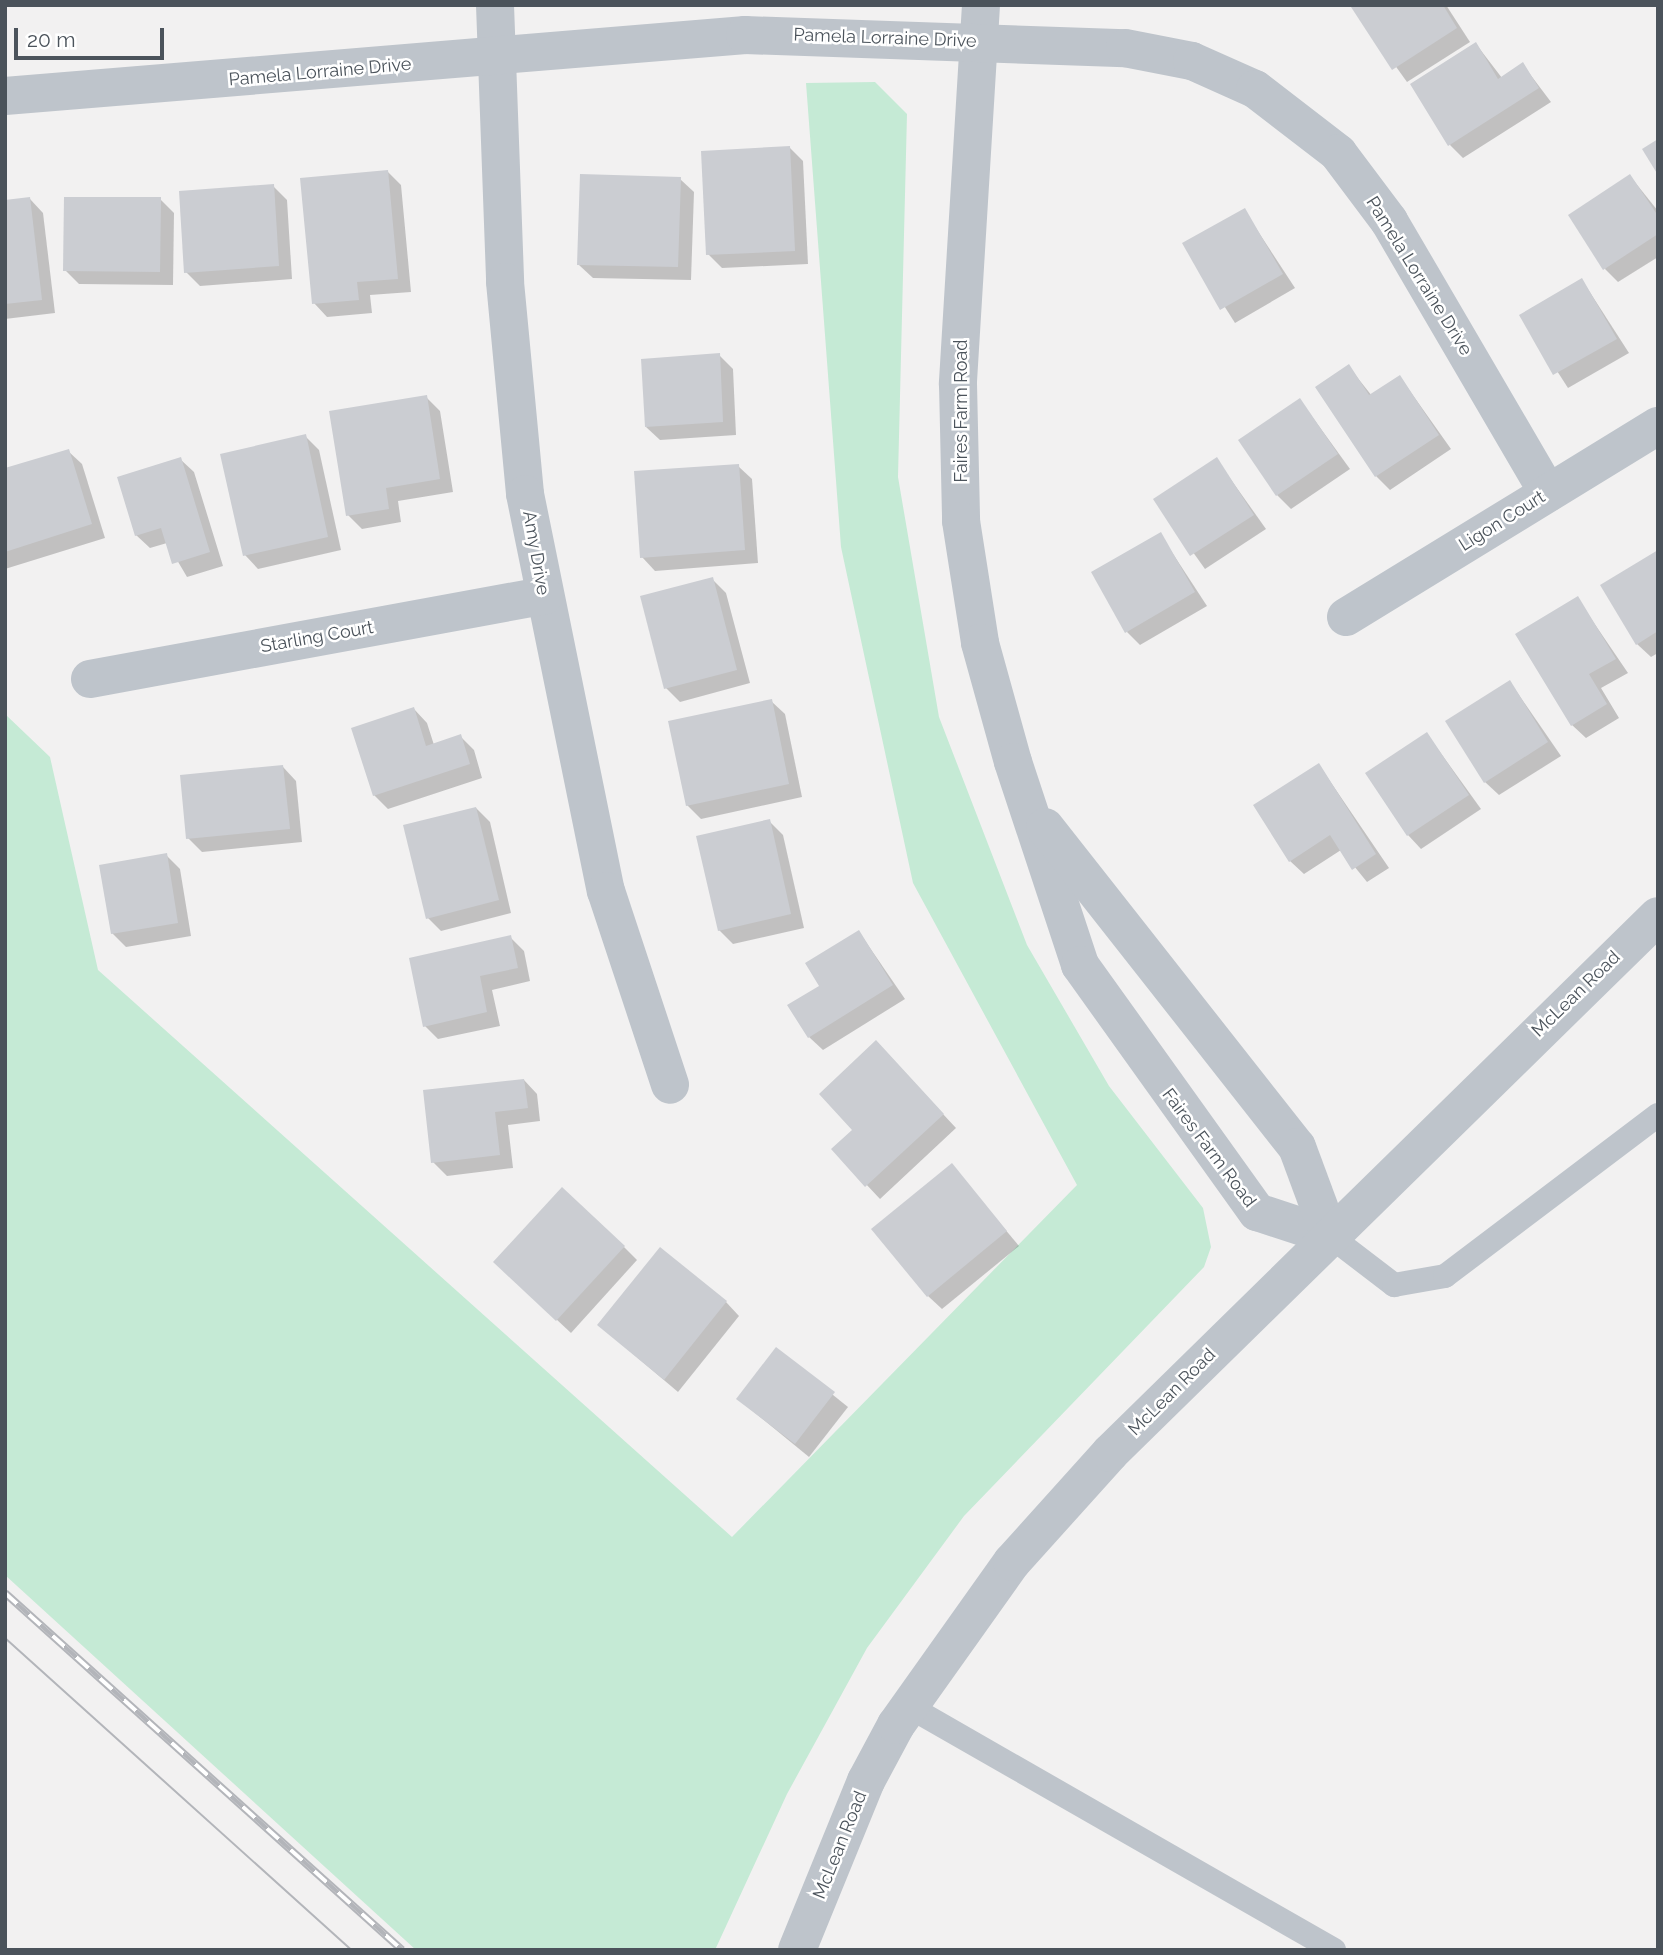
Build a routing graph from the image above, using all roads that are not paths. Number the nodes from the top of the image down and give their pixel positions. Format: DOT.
graph roads {
  1 [pos="495,5"];
  2 [pos="980,23"];
  3 [pos="496,56"];
  4 [pos="5,96"];
  5 [pos="1658,426"];
  6 [pos="1548,493"];
  7 [pos="544,596"];
  8 [pos="1346,617"];
  9 [pos="90,679"];
  10 [pos="1031,809"];
  11 [pos="1658,916"];
  12 [pos="670,1084"];
  13 [pos="1658,1115"];
  14 [pos="1330,1236"];
  15 [pos="908,1706"];
  16 [pos="797,1950"];
  17 [pos="1334,1950"];
  1 -- 3 [label="street, Amy Drive"];
  2 -- 3 [label="street, Pamela Lorraine Drive"];
  2 -- 6 [label="street, Pamela Lorraine Drive"];
  2 -- 10 [label="street, Faires Farm Road"];
  3 -- 4 [label="street, Pamela Lorraine Drive"];
  3 -- 7 [label="street, Amy Drive"];
  5 -- 6 [label="street, Ligon Court"];
  6 -- 8 [label="street, Ligon Court"];
  7 -- 9 [label="street, Starling Court"];
  7 -- 12 [label="street, Amy Drive"];
  10 -- 14 [label="street, Faires Farm Road"];
  10 -- 14 [label="street, Faires Farm Road"];
  11 -- 14 [label="street, McLean Road"];
  13 -- 14 [label="lane"];
  14 -- 15 [label="street, McLean Road"];
  15 -- 16 [label="street, McLean Road"];
  15 -- 17 [label="lane"];
}
